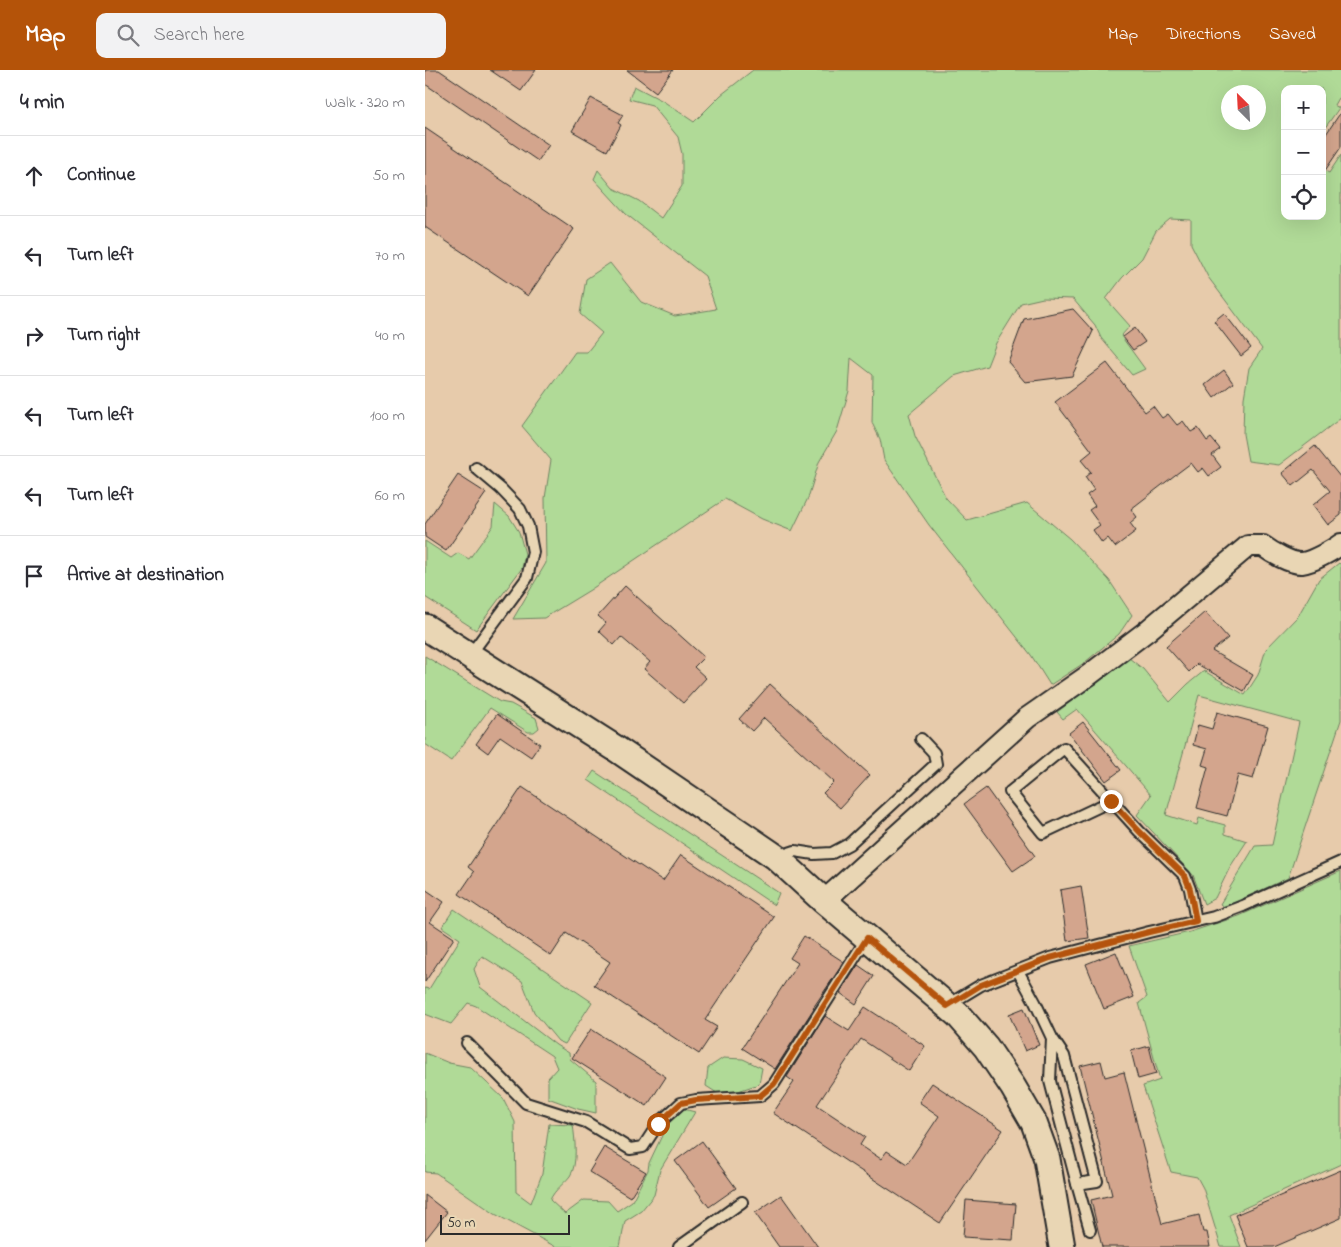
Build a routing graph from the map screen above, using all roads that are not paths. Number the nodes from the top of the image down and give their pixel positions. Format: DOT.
graph roads {
  1 [pos="475,468"];
  2 [pos="1341,544"];
  3 [pos="425,627"];
  4 [pos="470,655"];
  5 [pos="921,739"];
  6 [pos="1111,801"];
  7 [pos="776,857"];
  8 [pos="1341,862"];
  9 [pos="824,901"];
  10 [pos="1196,921"];
  11 [pos="867,938"];
  12 [pos="1017,971"];
  13 [pos="947,1006"];
  14 [pos="1052,1038"];
  15 [pos="467,1044"];
  16 [pos="1077,1184"];
  17 [pos="742,1202"];
  18 [pos="1090,1230"];
  19 [pos="679,1247"];
  20 [pos="1062,1247"];
  1 -- 4 [label="lane"];
  2 -- 9 [label="street"];
  3 -- 4 [label="street"];
  4 -- 7 [label="street"];
  5 -- 7 [label="lane"];
  6 -- 6 [label="lane"];
  6 -- 10 [label="lane"];
  7 -- 9 [label="street"];
  8 -- 10 [label="lane"];
  9 -- 11 [label="street"];
  10 -- 12 [label="lane"];
  11 -- 13 [label="street"];
  11 -- 15 [label="lane"];
  12 -- 13 [label="lane"];
  12 -- 14 [label="lane"];
  13 -- 20 [label="street"];
  14 -- 16 [label="lane"];
  14 -- 16 [label="lane"];
  16 -- 18 [label="lane"];
  17 -- 19 [label="lane"];
}
